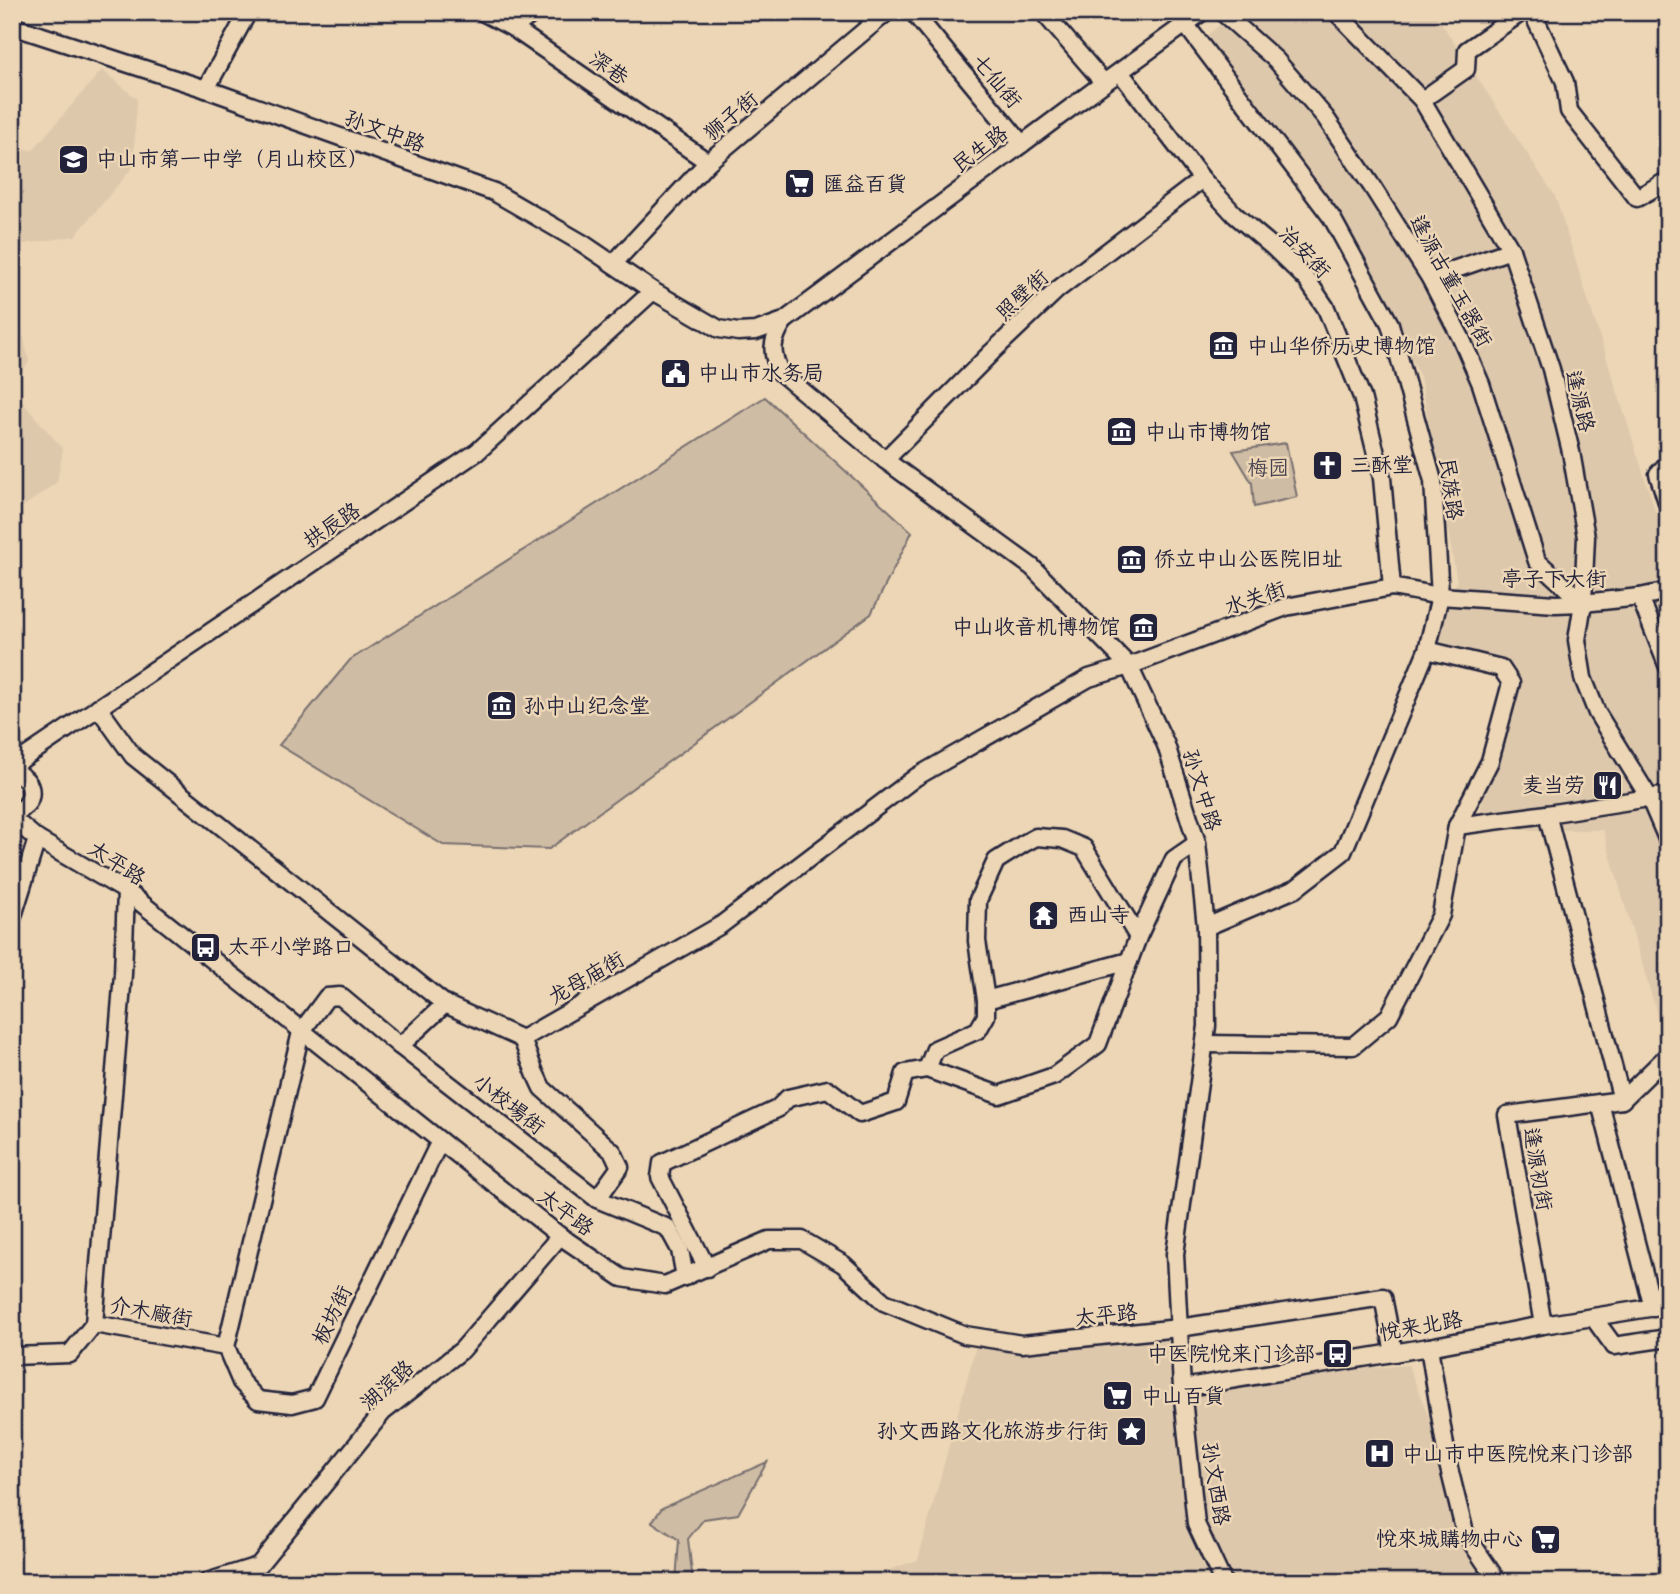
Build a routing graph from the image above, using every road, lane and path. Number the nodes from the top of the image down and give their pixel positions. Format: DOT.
graph roads {
  1 [pos="248,12"];
  2 [pos="482,12"];
  3 [pos="534,12"];
  4 [pos="887,12"];
  5 [pos="913,12"];
  6 [pos="1043,12"];
  7 [pos="1202,12"];
  8 [pos="1222,12"];
  9 [pos="1336,12"];
  10 [pos="1521,12"];
  11 [pos="1532,12"];
  12 [pos="1180,18"];
  13 [pos="12,26"];
  14 [pos="513,28"];
  15 [pos="1120,72"];
  16 [pos="1104,83"];
  17 [pos="206,89"];
  18 [pos="1422,100"];
  19 [pos="1022,144"];
  20 [pos="708,162"];
  21 [pos="1202,178"];
  22 [pos="1667,182"];
  23 [pos="1511,250"];
  24 [pos="613,264"];
  25 [pos="1430,278"];
  26 [pos="653,291"];
  27 [pos="783,321"];
  28 [pos="719,329"];
  29 [pos="885,460"];
  30 [pos="1668,463"];
  31 [pos="1668,505"];
  32 [pos="1392,587"];
  33 [pos="1668,591"];
  34 [pos="1440,596"];
  35 [pos="1640,597"];
  36 [pos="1583,603"];
  37 [pos="1427,650"];
  38 [pos="1129,666"];
  39 [pos="1668,667"];
  40 [pos="98,707"];
  41 [pos="16,771"];
  42 [pos="1668,795"];
  43 [pos="1650,799"];
  44 [pos="29,801"];
  45 [pos="12,813"];
  46 [pos="1547,814"];
  47 [pos="12,818"];
  48 [pos="1457,826"];
  49 [pos="35,837"];
  50 [pos="1668,841"];
  51 [pos="1197,843"];
  52 [pos="126,891"];
  53 [pos="12,919"];
  54 [pos="1206,927"];
  55 [pos="1138,937"];
  56 [pos="1129,961"];
  57 [pos="986,1000"];
  58 [pos="445,1004"];
  59 [pos="301,1031"];
  60 [pos="522,1039"];
  61 [pos="1205,1044"];
  62 [pos="400,1046"];
  63 [pos="1668,1055"];
  64 [pos="927,1069"];
  65 [pos="1622,1100"];
  66 [pos="1600,1103"];
  67 [pos="440,1141"];
  68 [pos="597,1199"];
  69 [pos="560,1236"];
  70 [pos="706,1268"];
  71 [pos="685,1277"];
  72 [pos="1660,1307"];
  73 [pos="1593,1317"];
  74 [pos="94,1324"];
  75 [pos="1543,1325"];
  76 [pos="1179,1328"];
  77 [pos="1668,1338"];
  78 [pos="226,1347"];
  79 [pos="1429,1347"];
  80 [pos="1394,1353"];
  81 [pos="12,1356"];
  82 [pos="1182,1388"];
  83 [pos="206,1582"];
  84 [pos="1223,1582"];
  85 [pos="1498,1582"];
  1 -- 17 [label="street"];
  2 -- 14 [label="street, 深巷"];
  3 -- 14 [label="street"];
  4 -- 20 [label="street, 狮子街"];
  5 -- 19 [label="street, 七仙街"];
  6 -- 16 [label="street"];
  7 -- 12 [label="street, 民生路"];
  8 -- 25 [label="street, 逢源古董玉器街"];
  9 -- 18 [label="street, 逢源路"];
  10 -- 18 [label="street"];
  11 -- 22 [label="street"];
  12 -- 15 [label="street, 民生路"];
  12 -- 34 [label="street, 民族路"];
  13 -- 17 [label="street, 孙文中路"];
  14 -- 20 [label="street, 深巷"];
  15 -- 16 [label="street, 民生路"];
  15 -- 21 [label="street, 治安街"];
  16 -- 19 [label="street, 民生路"];
  17 -- 24 [label="street, 孙文中路"];
  18 -- 23 [label="street, 逢源路"];
  19 -- 27 [label="street, 民生路"];
  20 -- 24 [label="street, 狮子街"];
  21 -- 29 [label="street, 照壁街"];
  21 -- 32 [label="street, 治安街"];
  23 -- 25 [label="street"];
  23 -- 36 [label="street, 逢源路"];
  24 -- 26 [label="street, 孙文中路"];
  25 -- 36 [label="street, 逢源古董玉器街"];
  26 -- 28 [label="street, 孙文中路"];
  26 -- 40 [label="street, 拱辰路"];
  27 -- 28 [label="street, 民生路"];
  27 -- 29 [label="street, 孙文中路"];
  29 -- 38 [label="street, 孙文中路"];
  30 -- 31 [label="street"];
  32 -- 34 [label="street, 水关街"];
  32 -- 38 [label="street, 水关街"];
  33 -- 35 [label="street, 亭子下大街"];
  34 -- 36 [label="street, 亭子下大街"];
  34 -- 37 [label="street, 民族路"];
  35 -- 36 [label="street, 亭子下大街"];
  35 -- 39 [label="street"];
  36 -- 43 [label="street, 逢源路"];
  37 -- 48 [label="street"];
  37 -- 54 [label="street, 民族路"];
  38 -- 51 [label="street, 孙文中路"];
  38 -- 60 [label="street, 龙母庙街"];
  40 -- 41 [label="street, 拱辰路"];
  40 -- 58 [label="street"];
  41 -- 44 [label="street"];
  42 -- 43 [label="street"];
  43 -- 46 [label="street"];
  43 -- 50 [label="street, 逢源路"];
  44 -- 45 [label="street"];
  44 -- 49 [label="street"];
  46 -- 48 [label="street"];
  46 -- 65 [label="street"];
  47 -- 49 [label="street, 太平路"];
  48 -- 61 [label="street"];
  49 -- 52 [label="street, 太平路"];
  49 -- 53 [label="street"];
  51 -- 54 [label="street, 孙文中路"];
  51 -- 55 [label="street"];
  52 -- 59 [label="street, 太平路"];
  52 -- 74 [label="street, 介木廠街"];
  54 -- 61 [label="street, 孙文中路"];
  55 -- 56 [label="street"];
  55 -- 57 [label="street"];
  56 -- 57 [label="street"];
  56 -- 64 [label="street"];
  57 -- 64 [label="street"];
  58 -- 60 [label="street"];
  58 -- 62 [label="street"];
  59 -- 62 [label="street, 小校場街"];
  59 -- 67 [label="street, 太平路"];
  59 -- 78 [label="street"];
  60 -- 68 [label="street"];
  61 -- 76 [label="street, 孙文中路"];
  62 -- 68 [label="street, 小校場街"];
  63 -- 65 [label="street"];
  64 -- 70 [label="street"];
  65 -- 66 [label="street, 逢源初街"];
  66 -- 72 [label="street"];
  66 -- 75 [label="street, 逢源初街"];
  67 -- 69 [label="street, 太平路"];
  67 -- 78 [label="street, 板坊街"];
  68 -- 71 [label="street, 小校場街"];
  69 -- 71 [label="street, 太平路"];
  69 -- 83 [label="street, 湖滨路"];
  70 -- 71 [label="street, 太平路"];
  70 -- 76 [label="street, 太平路"];
  72 -- 73 [label="street, 悦来北路"];
  73 -- 75 [label="street, 悦来北路"];
  73 -- 77 [label="street"];
  74 -- 78 [label="street, 介木廠街"];
  74 -- 81 [label="street"];
  75 -- 79 [label="street, 悦来北路"];
  76 -- 80 [label="street, 太平路"];
  76 -- 82 [label="street, 孙文中路"];
  79 -- 80 [label="street, 悦来北路"];
  79 -- 85 [label="street"];
  80 -- 82 [label="street, 悦来北路"];
  82 -- 84 [label="street, 孙文西路"];
}
